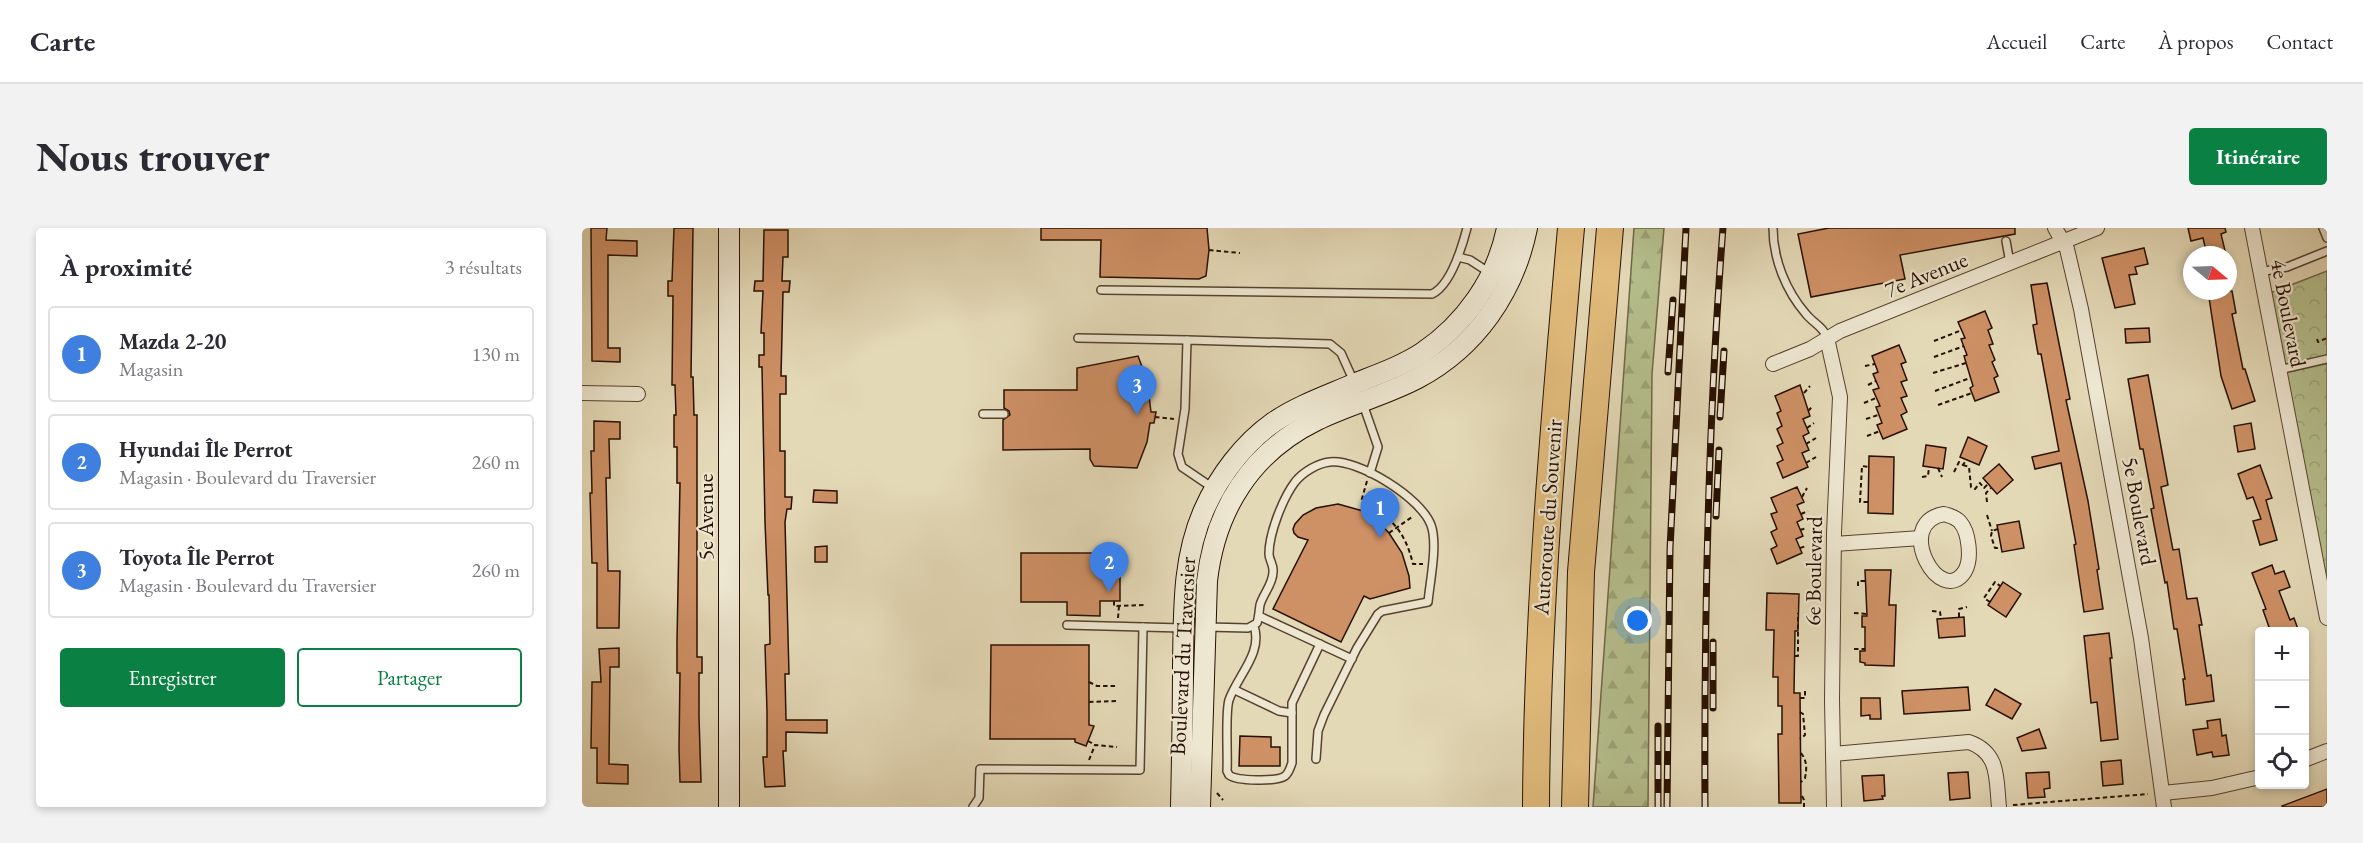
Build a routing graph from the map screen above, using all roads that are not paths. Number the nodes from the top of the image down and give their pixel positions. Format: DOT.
graph roads {
  1 [pos="729,228"];
  2 [pos="1467,228"];
  3 [pos="1507,228"];
  4 [pos="1527,228"];
  5 [pos="1571,228"];
  6 [pos="1610,228"];
  7 [pos="1773,228"];
  8 [pos="2055,228"];
  9 [pos="2097,228"];
  10 [pos="2252,228"];
  11 [pos="2323,228"];
  12 [pos="2327,238"];
  13 [pos="2006,241"];
  14 [pos="2063,241"];
  15 [pos="2327,250"];
  16 [pos="1458,257"];
  17 [pos="2010,263"];
  18 [pos="2260,272"];
  19 [pos="1491,274"];
  20 [pos="1101,290"];
  21 [pos="1078,338"];
  22 [pos="1827,338"];
  23 [pos="1187,340"];
  24 [pos="2327,359"];
  25 [pos="1773,364"];
  26 [pos="2279,370"];
  27 [pos="582,393"];
  28 [pos="1358,393"];
  29 [pos="638,394"];
  30 [pos="983,414"];
  31 [pos="1004,414"];
  32 [pos="1370,473"];
  33 [pos="1215,489"];
  34 [pos="1921,538"];
  35 [pos="1834,544"];
  36 [pos="1259,616"];
  37 [pos="2327,618"];
  38 [pos="1067,626"];
  39 [pos="1254,626"];
  40 [pos="1143,627"];
  41 [pos="1204,627"];
  42 [pos="1184,628"];
  43 [pos="1320,644"];
  44 [pos="1352,659"];
  45 [pos="1235,690"];
  46 [pos="1292,713"];
  47 [pos="2327,752"];
  48 [pos="1833,754"];
  49 [pos="2309,758"];
  50 [pos="1316,759"];
  51 [pos="2255,778"];
  52 [pos="2164,800"];
  53 [pos="729,807"];
  54 [pos="973,807"];
  55 [pos="1181,807"];
  56 [pos="1200,807"];
  57 [pos="1536,807"];
  58 [pos="1575,807"];
  59 [pos="1834,807"];
  60 [pos="1999,807"];
  1 -- 53 [label="street, 5e Avenue"];
  2 -- 16 [label="lane"];
  3 -- 19 [label="street, Boulevard du Traversier"];
  4 -- 28 [label="street, Boulevard du Traversier"];
  5 -- 57 [label="highway, Autoroute du Souvenir"];
  6 -- 58 [label="highway, Autoroute du Souvenir"];
  7 -- 22 [label="lane"];
  8 -- 14 [label="street, 5e Boulevard"];
  9 -- 14 [label="street, 7e Avenue"];
  10 -- 18 [label="street, 4e Boulevard"];
  11 -- 12 [label="lane"];
  13 -- 17 [label="lane"];
  14 -- 17 [label="street, 7e Avenue"];
  14 -- 52 [label="street, 5e Boulevard"];
  15 -- 18 [label="lane"];
  16 -- 19 [label="lane"];
  16 -- 20 [label="lane"];
  17 -- 22 [label="street, 7e Avenue"];
  18 -- 26 [label="street, 4e Boulevard"];
  19 -- 28 [label="street, Boulevard du Traversier"];
  21 -- 23 [label="lane"];
  22 -- 25 [label="street, 7e Avenue"];
  22 -- 35 [label="street, 6e Boulevard"];
  23 -- 28 [label="lane"];
  23 -- 33 [label="lane"];
  24 -- 26 [label="lane"];
  26 -- 37 [label="street, 4e Boulevard"];
  27 -- 29 [label="street"];
  28 -- 32 [label="lane"];
  28 -- 33 [label="street, Boulevard du Traversier"];
  28 -- 41 [label="street, Boulevard du Traversier"];
  30 -- 31 [label="lane"];
  32 -- 36 [label="lane"];
  32 -- 44 [label="lane"];
  33 -- 42 [label="street, Boulevard du Traversier"];
  34 -- 34 [label="street"];
  34 -- 35 [label="street"];
  35 -- 48 [label="street, 6e Boulevard"];
  36 -- 39 [label="lane"];
  36 -- 43 [label="lane"];
  38 -- 40 [label="lane"];
  39 -- 41 [label="lane"];
  39 -- 45 [label="lane"];
  40 -- 42 [label="lane"];
  40 -- 54 [label="lane"];
  41 -- 56 [label="street, Boulevard du Traversier"];
  42 -- 55 [label="street, Boulevard du Traversier"];
  43 -- 44 [label="lane"];
  43 -- 46 [label="lane"];
  44 -- 50 [label="lane"];
  45 -- 46 [label="lane"];
  45 -- 46 [label="lane"];
  47 -- 49 [label="street"];
  48 -- 59 [label="street, 6e Boulevard"];
  48 -- 60 [label="street"];
  51 -- 52 [label="street"];
}
